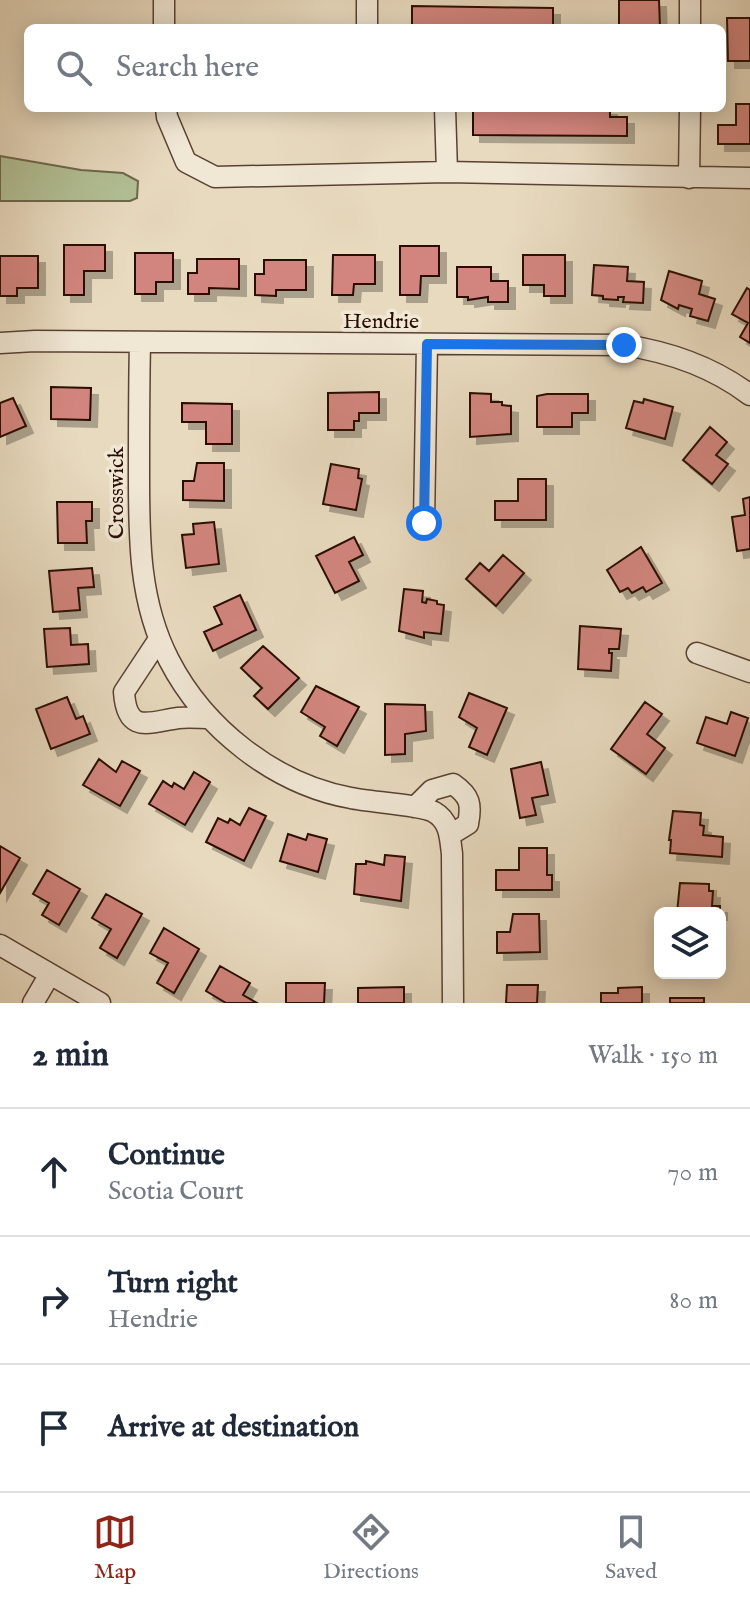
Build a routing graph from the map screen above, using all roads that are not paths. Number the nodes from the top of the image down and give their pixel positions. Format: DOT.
graph roads {
  1 [pos="164,0"];
  2 [pos="367,0"];
  3 [pos="690,0"];
  4 [pos="164,24"];
  5 [pos="367,24"];
  6 [pos="690,24"];
  7 [pos="166,112"];
  8 [pos="445,112"];
  9 [pos="690,112"];
  10 [pos="447,172"];
  11 [pos="689,178"];
  12 [pos="750,178"];
  13 [pos="0,343"];
  14 [pos="140,343"];
  15 [pos="427,344"];
  16 [pos="750,395"];
  17 [pos="424,523"];
  18 [pos="159,639"];
  19 [pos="697,653"];
  20 [pos="750,672"];
  21 [pos="210,718"];
  22 [pos="415,807"];
  23 [pos="450,835"];
  24 [pos="0,945"];
  25 [pos="50,974"];
  26 [pos="33,1003"];
  27 [pos="100,1003"];
  28 [pos="453,1003"];
  1 -- 4 [label="street"];
  2 -- 5 [label="street"];
  3 -- 6 [label="street"];
  7 -- 10 [label="street"];
  8 -- 10 [label="street"];
  9 -- 11 [label="street"];
  10 -- 11 [label="street"];
  11 -- 12 [label="street"];
  13 -- 14 [label="street, Hendrie"];
  14 -- 15 [label="street, Hendrie"];
  14 -- 18 [label="street, Crosswick"];
  15 -- 16 [label="street, Hendrie"];
  15 -- 17 [label="street"];
  18 -- 21 [label="street, Crosswick"];
  18 -- 21 [label="street"];
  19 -- 20 [label="street"];
  21 -- 22 [label="street, Crosswick"];
  22 -- 23 [label="street, Crosswick"];
  22 -- 23 [label="street"];
  23 -- 28 [label="street"];
  24 -- 25 [label="street"];
  25 -- 26 [label="street"];
  25 -- 27 [label="street"];
}
